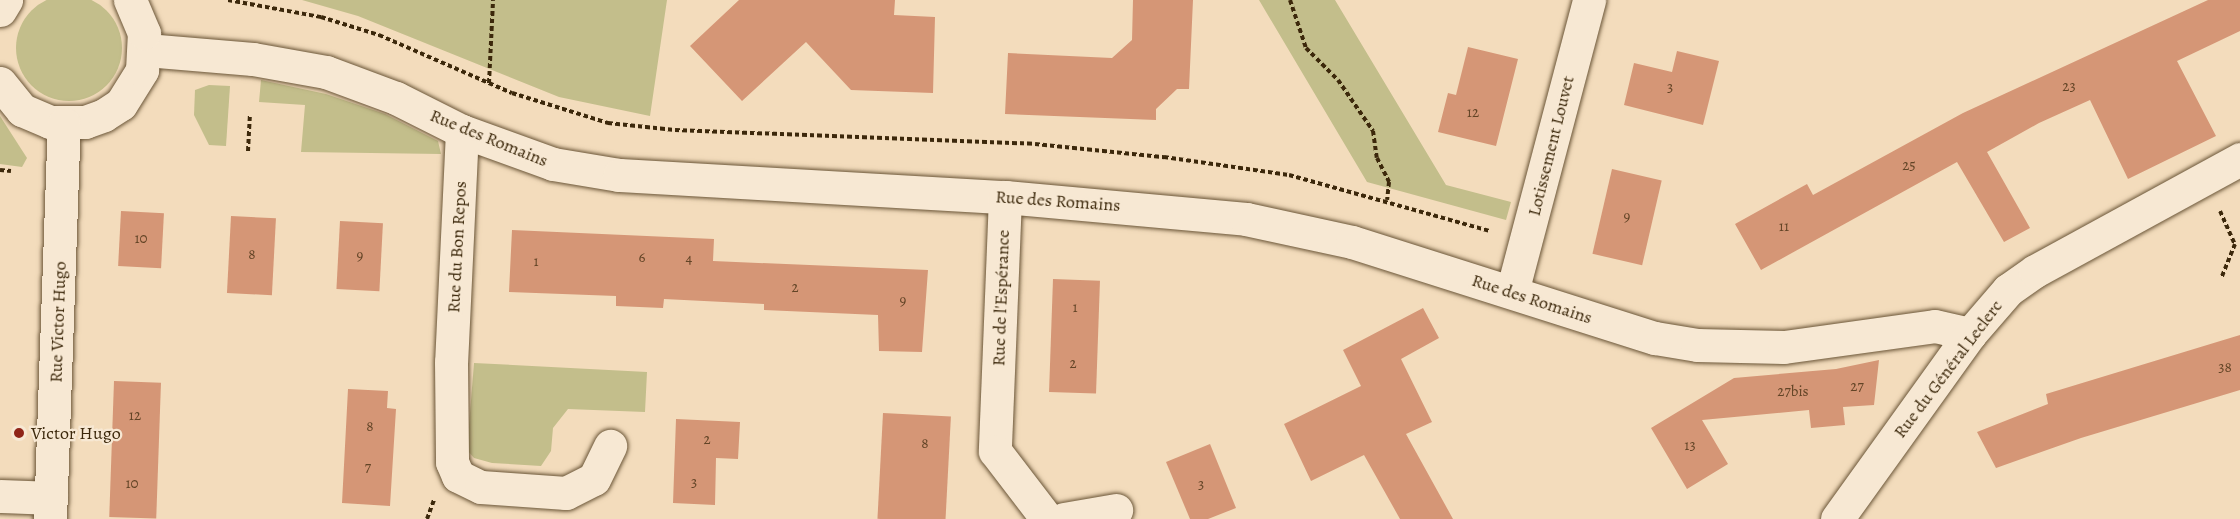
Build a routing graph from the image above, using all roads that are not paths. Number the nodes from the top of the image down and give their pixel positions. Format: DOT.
graph roads {
  1 [pos="6,0"];
  2 [pos="130,0"];
  3 [pos="1589,0"];
  4 [pos="0,10"];
  5 [pos="146,50"];
  6 [pos="0,83"];
  7 [pos="64,124"];
  8 [pos="462,131"];
  9 [pos="2240,159"];
  10 [pos="1005,197"];
  11 [pos="1512,292"];
  12 [pos="1970,334"];
  13 [pos="610,446"];
  14 [pos="0,496"];
  15 [pos="50,508"];
  16 [pos="1116,510"];
  17 [pos="1047,519"];
  18 [pos="1064,519"];
  19 [pos="1837,519"];
  1 -- 4 [label="street"];
  2 -- 5 [label="street"];
  3 -- 11 [label="street, Lotissement Louvet"];
  5 -- 7 [label="street"];
  5 -- 8 [label="street, Rue des Romains"];
  6 -- 7 [label="street"];
  7 -- 15 [label="street, Rue Victor Hugo"];
  8 -- 10 [label="street, Rue des Romains"];
  8 -- 13 [label="street, Rue du Bon Repos"];
  9 -- 12 [label="street, Rue du Général Leclerc"];
  10 -- 11 [label="street, Rue des Romains"];
  10 -- 17 [label="street, Rue de l'Espérance"];
  11 -- 12 [label="street, Rue des Romains"];
  12 -- 19 [label="street, Rue du Général Leclerc"];
  14 -- 15 [label="street"];
  16 -- 18 [label="street"];
}
